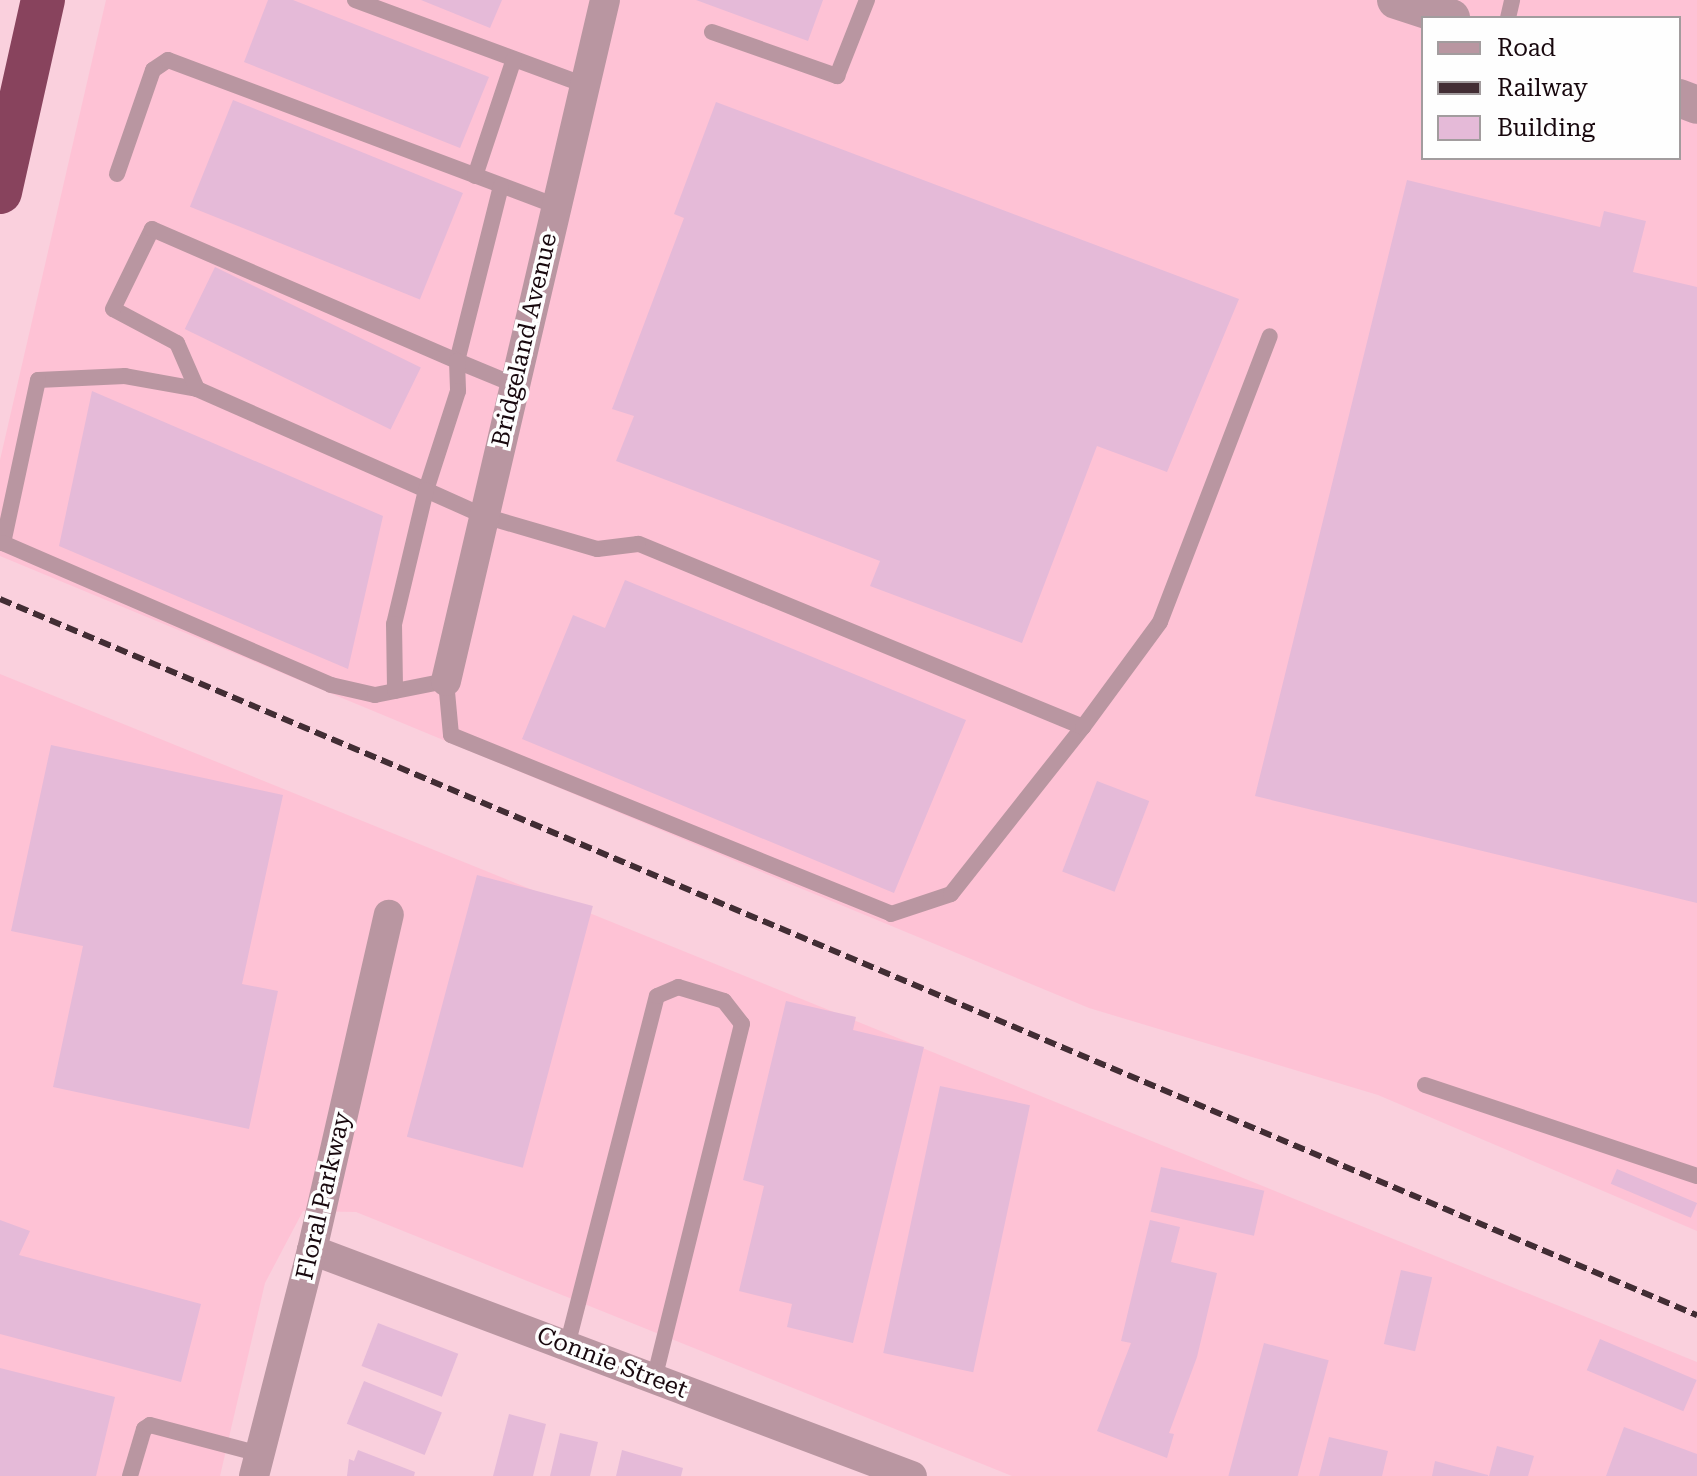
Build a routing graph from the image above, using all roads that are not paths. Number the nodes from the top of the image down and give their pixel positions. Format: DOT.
graph roads {
  1 [pos="43,0"];
  2 [pos="355,0"];
  3 [pos="605,0"];
  4 [pos="867,0"];
  5 [pos="1396,0"];
  6 [pos="1445,16"];
  7 [pos="712,32"];
  8 [pos="514,59"];
  9 [pos="585,85"];
  10 [pos="117,174"];
  11 [pos="475,176"];
  12 [pos="501,186"];
  13 [pos="0,192"];
  14 [pos="556,206"];
  15 [pos="1270,336"];
  16 [pos="457,361"];
  17 [pos="515,385"];
  18 [pos="197,389"];
  19 [pos="426,490"];
  20 [pos="484,516"];
  21 [pos="446,681"];
  22 [pos="395,691"];
  23 [pos="1083,727"];
  24 [pos="389,915"];
  25 [pos="1425,1085"];
  26 [pos="1697,1176"];
  27 [pos="312,1250"];
  28 [pos="567,1346"];
  29 [pos="654,1379"];
  30 [pos="257,1465"];
  31 [pos="130,1476"];
  32 [pos="912,1476"];
  1 -- 13 [label="highway"];
  2 -- 8 [label="lane"];
  3 -- 9 [label="street, Bridgeland Avenue"];
  4 -- 7 [label="lane"];
  5 -- 6 [label="street"];
  8 -- 9 [label="lane"];
  8 -- 11 [label="lane"];
  9 -- 14 [label="street, Bridgeland Avenue"];
  10 -- 11 [label="lane"];
  11 -- 12 [label="lane"];
  12 -- 14 [label="lane"];
  12 -- 16 [label="lane"];
  14 -- 17 [label="street, Bridgeland Avenue"];
  15 -- 23 [label="lane"];
  16 -- 17 [label="lane"];
  16 -- 18 [label="lane"];
  16 -- 19 [label="lane"];
  17 -- 20 [label="street, Bridgeland Avenue"];
  18 -- 19 [label="lane"];
  18 -- 22 [label="lane"];
  19 -- 20 [label="lane"];
  19 -- 22 [label="lane"];
  20 -- 21 [label="street, Bridgeland Avenue"];
  20 -- 23 [label="lane"];
  21 -- 22 [label="lane"];
  21 -- 23 [label="lane"];
  24 -- 27 [label="street, Floral Parkway"];
  25 -- 26 [label="lane"];
  27 -- 28 [label="street, Connie Street"];
  27 -- 30 [label="street, Floral Parkway"];
  28 -- 29 [label="street, Connie Street"];
  28 -- 29 [label="lane"];
  29 -- 32 [label="street, Connie Street"];
  30 -- 31 [label="lane"];
}
